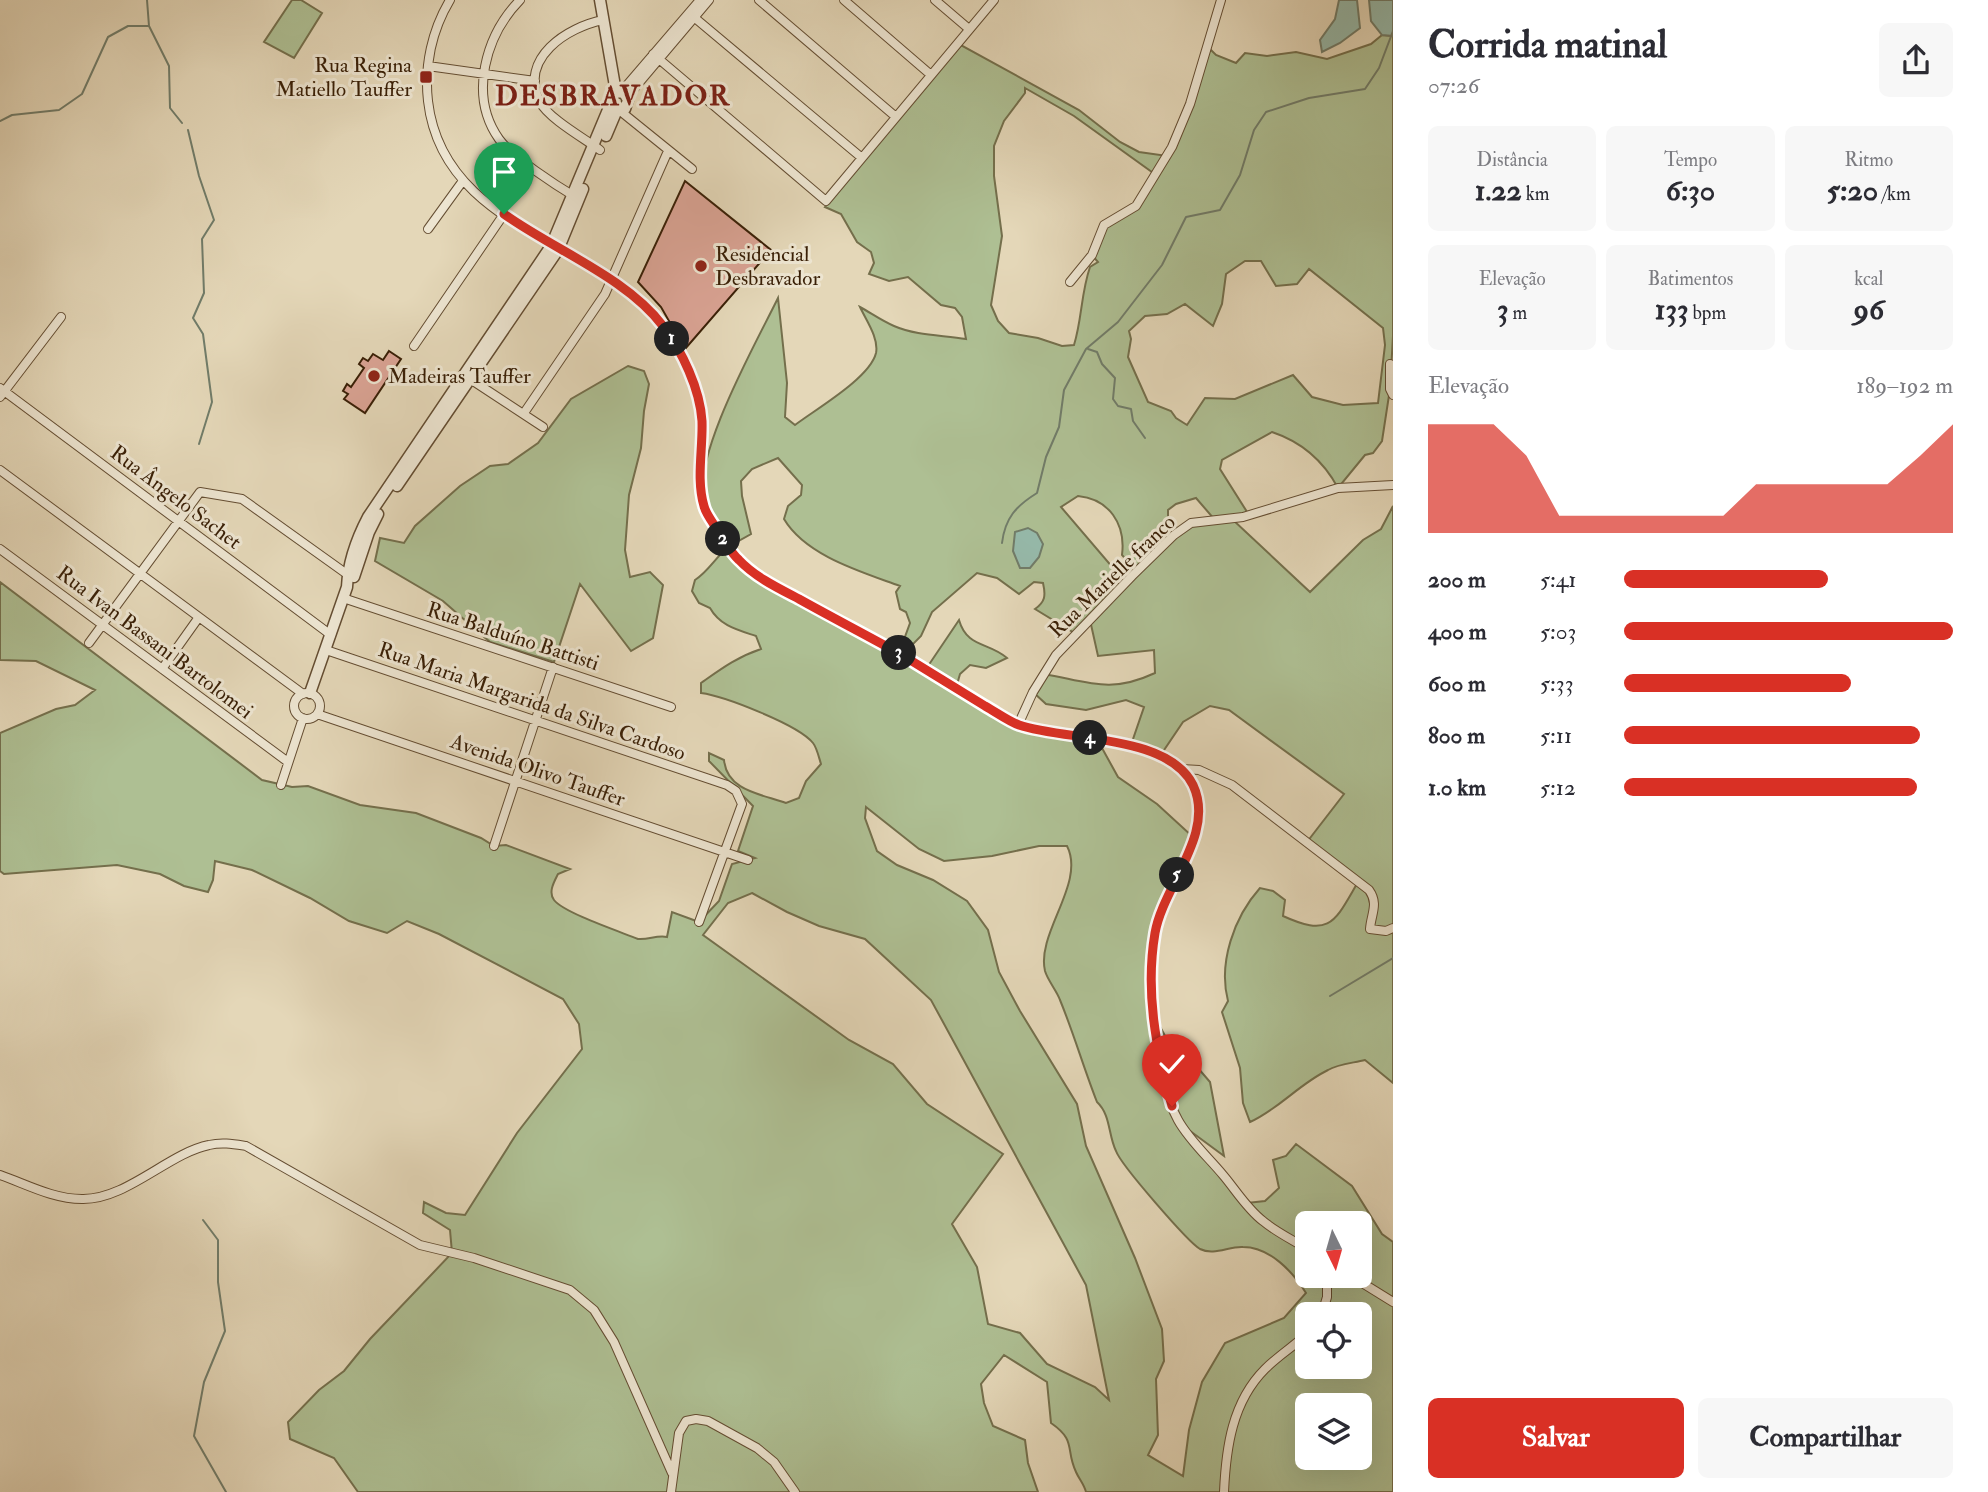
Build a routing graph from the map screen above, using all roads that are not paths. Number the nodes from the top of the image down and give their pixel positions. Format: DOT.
graph roads {
  1 [pos="450,0"];
  2 [pos="520,0"];
  3 [pos="600,0"];
  4 [pos="700,0"];
  5 [pos="709,0"];
  6 [pos="759,0"];
  7 [pos="844,0"];
  8 [pos="935,0"];
  9 [pos="993,0"];
  10 [pos="1221,0"];
  11 [pos="692,15"];
  12 [pos="603,20"];
  13 [pos="969,29"];
  14 [pos="656,56"];
  15 [pos="428,66"];
  16 [pos="484,74"];
  17 [pos="931,75"];
  18 [pos="535,81"];
  19 [pos="620,102"];
  20 [pos="896,117"];
  21 [pos="597,148"];
  22 [pos="668,151"];
  23 [pos="862,158"];
  24 [pos="692,169"];
  25 [pos="462,182"];
  26 [pos="576,197"];
  27 [pos="504,214"];
  28 [pos="428,229"];
  29 [pos="555,248"];
  30 [pos="612,280"];
  31 [pos="1070,282"];
  32 [pos="61,317"];
  33 [pos="414,346"];
  34 [pos="1390,364"];
  35 [pos="466,377"];
  36 [pos="1,392"];
  37 [pos="1393,395"];
  38 [pos="524,413"];
  39 [pos="543,428"];
  40 [pos="0,470"];
  41 [pos="1393,485"];
  42 [pos="178,521"];
  43 [pos="0,549"];
  44 [pos="140,573"];
  45 [pos="348,585"];
  46 [pos="199,617"];
  47 [pos="103,625"];
  48 [pos="331,635"];
  49 [pos="89,643"];
  50 [pos="326,650"];
  51 [pos="553,667"];
  52 [pos="162,669"];
  53 [pos="307,694"];
  54 [pos="671,708"];
  55 [pos="317,713"];
  56 [pos="303,718"];
  57 [pos="536,719"];
  58 [pos="1018,725"];
  59 [pos="288,762"];
  60 [pos="1182,769"];
  61 [pos="515,780"];
  62 [pos="281,785"];
  63 [pos="494,846"];
  64 [pos="726,852"];
  65 [pos="748,860"];
  66 [pos="699,922"];
  67 [pos="1393,928"];
  68 [pos="0,1175"];
  69 [pos="1295,1241"];
  70 [pos="1370,1288"];
  71 [pos="1393,1302"];
  72 [pos="1295,1344"];
  73 [pos="672,1473"];
  74 [pos="671,1492"];
  75 [pos="795,1492"];
  76 [pos="1224,1492"];
  1 -- 15 [label="street"];
  2 -- 16 [label="street"];
  3 -- 12 [label="street"];
  4 -- 11 [label="street"];
  5 -- 11 [label="street"];
  6 -- 20 [label="street"];
  7 -- 17 [label="street"];
  8 -- 13 [label="street"];
  9 -- 13 [label="street"];
  10 -- 31 [label="street"];
  11 -- 14 [label="street"];
  11 -- 23 [label="street"];
  12 -- 18 [label="street"];
  12 -- 19 [label="street"];
  13 -- 17 [label="street"];
  14 -- 19 [label="street"];
  14 -- 23 [label="street"];
  15 -- 16 [label="street"];
  15 -- 25 [label="street"];
  16 -- 18 [label="street"];
  16 -- 26 [label="street"];
  17 -- 20 [label="street"];
  18 -- 21 [label="street"];
  19 -- 21 [label="street"];
  19 -- 22 [label="street"];
  20 -- 23 [label="street"];
  21 -- 26 [label="street"];
  22 -- 24 [label="street"];
  22 -- 30 [label="street"];
  25 -- 27 [label="street"];
  25 -- 28 [label="street"];
  26 -- 29 [label="street"];
  27 -- 29 [label="street"];
  27 -- 33 [label="street"];
  29 -- 30 [label="street"];
  29 -- 35 [label="street"];
  30 -- 38 [label="street"];
  30 -- 58 [label="street"];
  32 -- 36 [label="street"];
  34 -- 37 [label="street"];
  35 -- 38 [label="street"];
  35 -- 45 [label="street"];
  36 -- 42 [label="street, Rua Ângelo Sachet"];
  38 -- 39 [label="street"];
  40 -- 44 [label="street"];
  41 -- 58 [label="street, Rua Marielle franco"];
  42 -- 44 [label="street"];
  42 -- 45 [label="street, Rua Balduíno Battisti"];
  42 -- 48 [label="street, Rua Ângelo Sachet"];
  43 -- 47 [label="street, Rua Ivan Bassani Bartolomei"];
  44 -- 46 [label="street"];
  44 -- 47 [label="street"];
  45 -- 48 [label="street"];
  45 -- 51 [label="street, Rua Balduíno Battisti"];
  46 -- 52 [label="street"];
  46 -- 53 [label="street"];
  47 -- 49 [label="street"];
  47 -- 52 [label="street, Rua Ivan Bassani Bartolomei"];
  48 -- 50 [label="street"];
  50 -- 53 [label="street"];
  50 -- 57 [label="street, Rua Maria Margarida da Silva Cardoso"];
  51 -- 54 [label="street, Rua Balduíno Battisti"];
  51 -- 57 [label="street"];
  52 -- 59 [label="street, Rua Ivan Bassani Bartolomei"];
  53 -- 55 [label="street"];
  53 -- 56 [label="street"];
  55 -- 56 [label="street"];
  55 -- 61 [label="street, Avenida Olivo Tauffer"];
  56 -- 59 [label="street"];
  57 -- 61 [label="street"];
  57 -- 64 [label="street, Rua Maria Margarida da Silva Cardoso"];
  58 -- 60 [label="street"];
  59 -- 62 [label="street"];
  60 -- 67 [label="street"];
  60 -- 69 [label="street"];
  61 -- 63 [label="street"];
  61 -- 64 [label="street, Avenida Olivo Tauffer"];
  64 -- 65 [label="street, Avenida Olivo Tauffer"];
  64 -- 66 [label="street"];
  68 -- 73 [label="street"];
  70 -- 71 [label="street"];
  72 -- 76 [label="street"];
  73 -- 74 [label="street"];
  73 -- 75 [label="street"];
}
